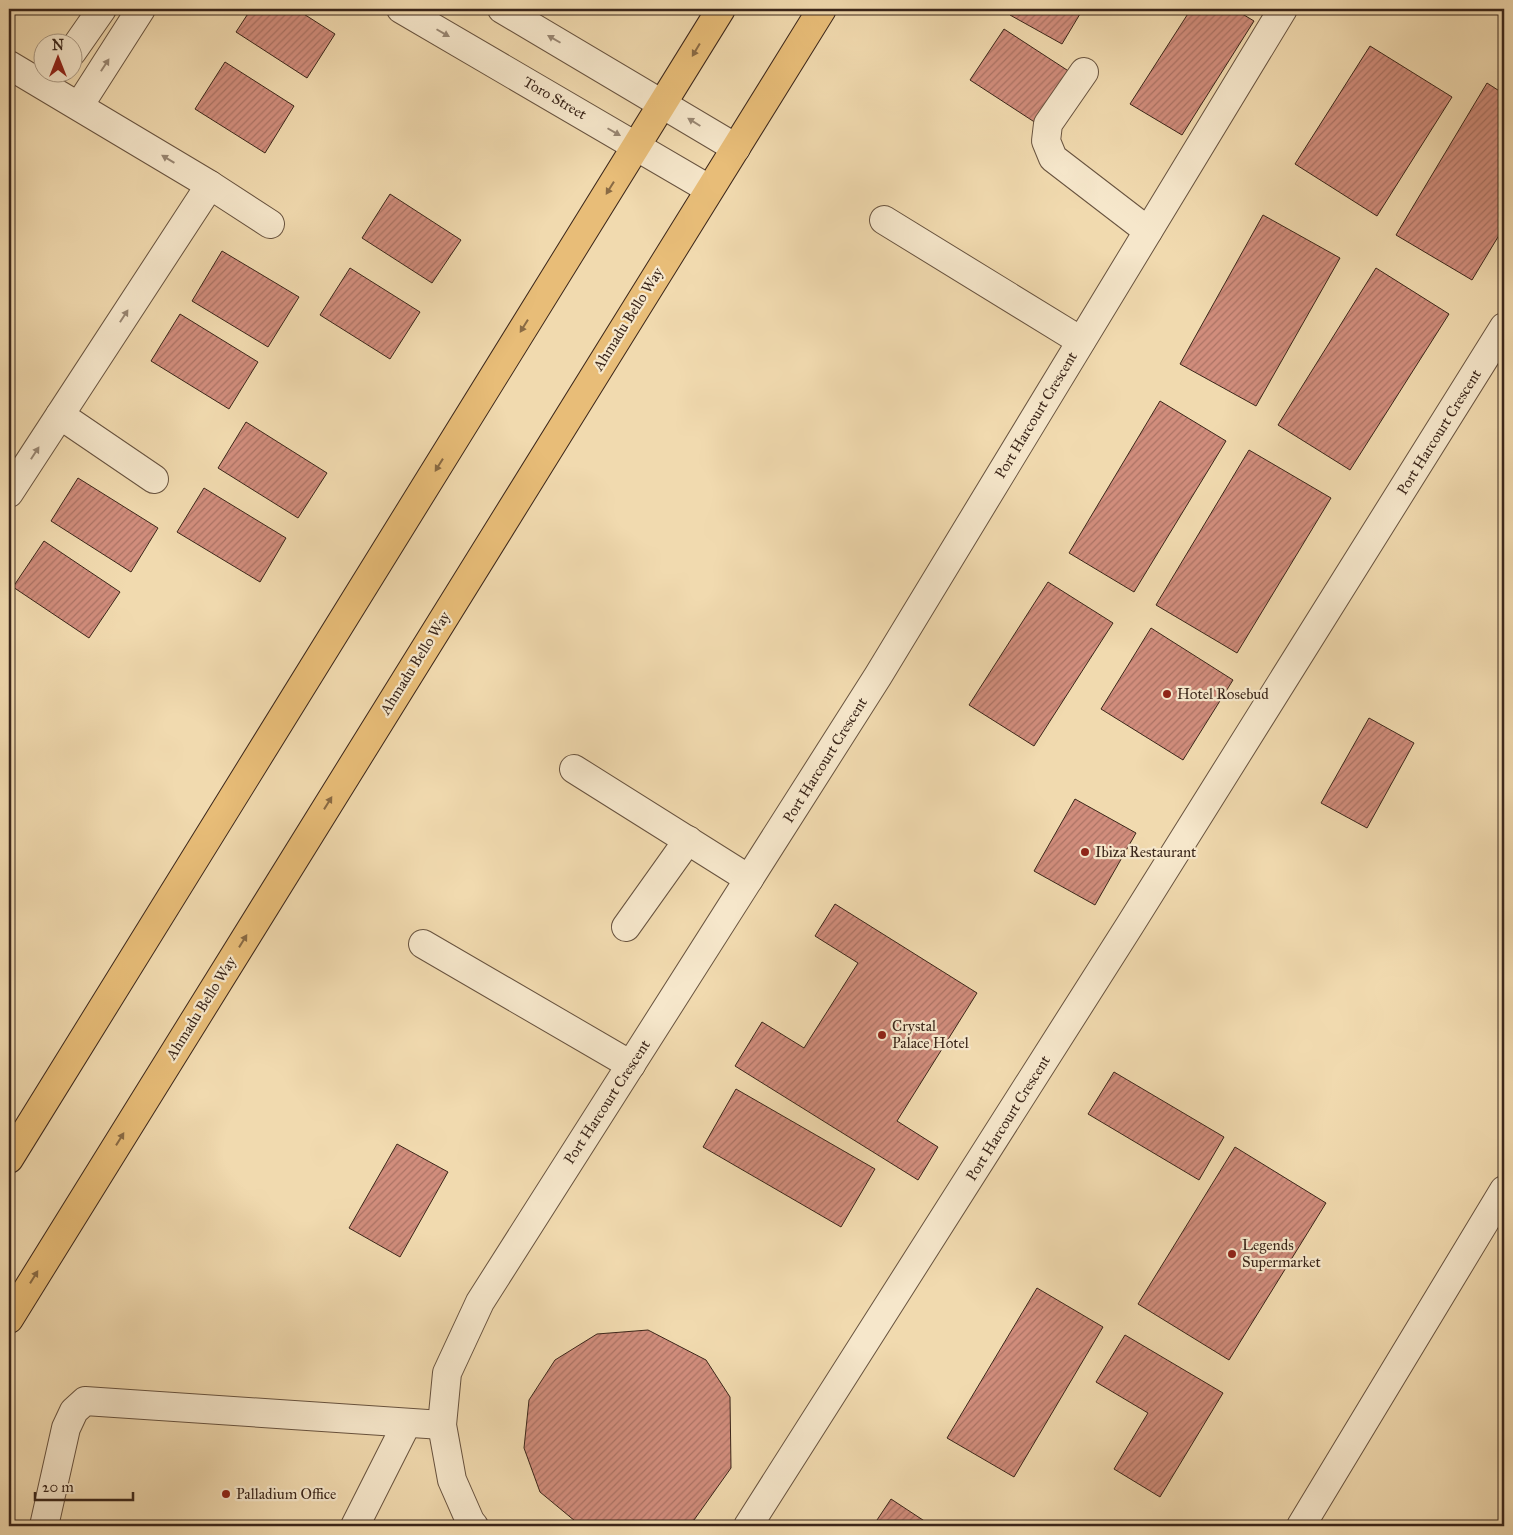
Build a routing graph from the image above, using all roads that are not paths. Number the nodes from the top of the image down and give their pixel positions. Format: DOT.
graph roads {
  1 [pos="102,9"];
  2 [pos="141,9"];
  3 [pos="401,9"];
  4 [pos="502,9"];
  5 [pos="721,9"];
  6 [pos="822,9"];
  7 [pos="1283,9"];
  8 [pos="82,38"];
  9 [pos="9,65"];
  10 [pos="1084,72"];
  11 [pos="32,73"];
  12 [pos="55,82"];
  13 [pos="664,103"];
  14 [pos="79,106"];
  15 [pos="637,145"];
  16 [pos="736,148"];
  17 [pos="210,185"];
  18 [pos="709,189"];
  19 [pos="884,220"];
  20 [pos="270,224"];
  21 [pos="1148,231"];
  22 [pos="1504,327"];
  23 [pos="1081,341"];
  24 [pos="60,415"];
  25 [pos="154,479"];
  26 [pos="9,493"];
  27 [pos="574,769"];
  28 [pos="688,840"];
  29 [pos="749,879"];
  30 [pos="626,927"];
  31 [pos="423,944"];
  32 [pos="631,1065"];
  33 [pos="9,1159"];
  34 [pos="1504,1190"];
  35 [pos="9,1319"];
  36 [pos="407,1423"];
  37 [pos="442,1425"];
  38 [pos="44,1526"];
  39 [pos="355,1526"];
  40 [pos="474,1526"];
  41 [pos="748,1526"];
  42 [pos="1301,1526"];
  1 -- 8 [label="street"];
  14 -- 2 [label="street, one-way"];
  3 -- 15 [label="street, Toro Street, one-way"];
  13 -- 4 [label="street, one-way"];
  5 -- 13 [label="main road, one-way"];
  6 -- 16 [label="main road, Ahmadu Bello Way"];
  7 -- 21 [label="street, Port Harcourt Crescent"];
  9 -- 11 [label="street"];
  10 -- 21 [label="street"];
  12 -- 14 [label="street"];
  13 -- 15 [label="main road"];
  16 -- 13 [label="street, one-way"];
  17 -- 14 [label="street, one-way"];
  15 -- 18 [label="street, Toro Street"];
  15 -- 33 [label="main road, one-way"];
  16 -- 18 [label="main road, Ahmadu Bello Way"];
  17 -- 20 [label="street"];
  24 -- 17 [label="street, one-way"];
  35 -- 18 [label="main road, Ahmadu Bello Way, one-way"];
  19 -- 23 [label="street"];
  21 -- 23 [label="street, Port Harcourt Crescent"];
  22 -- 41 [label="street, Port Harcourt Crescent"];
  23 -- 29 [label="street, Port Harcourt Crescent"];
  24 -- 25 [label="street"];
  26 -- 24 [label="street, one-way"];
  27 -- 28 [label="street"];
  28 -- 29 [label="street"];
  28 -- 30 [label="street"];
  29 -- 32 [label="street, Port Harcourt Crescent"];
  31 -- 32 [label="street"];
  32 -- 37 [label="street, Port Harcourt Crescent"];
  34 -- 42 [label="street"];
  36 -- 37 [label="street"];
  36 -- 38 [label="street"];
  36 -- 39 [label="street"];
  37 -- 40 [label="street, Port Harcourt Crescent"];
}
